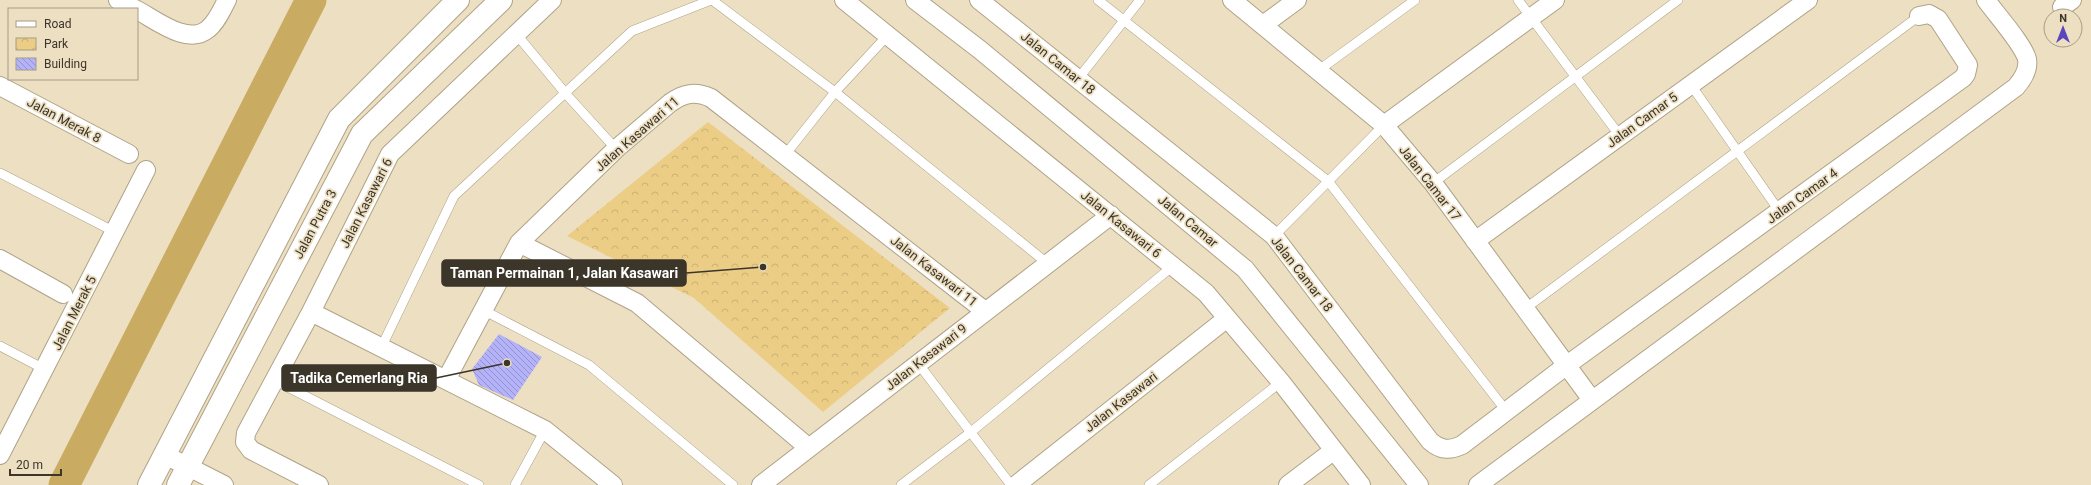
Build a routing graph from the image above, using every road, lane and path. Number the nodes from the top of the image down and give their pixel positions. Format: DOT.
graph roads {
  1 [pos="118,0"];
  2 [pos="227,0"];
  3 [pos="458,0"];
  4 [pos="501,0"];
  5 [pos="552,0"];
  6 [pos="712,0"];
  7 [pos="844,0"];
  8 [pos="915,0"];
  9 [pos="979,0"];
  10 [pos="1098,0"];
  11 [pos="1140,0"];
  12 [pos="1232,0"];
  13 [pos="1297,0"];
  14 [pos="1414,0"];
  15 [pos="1518,0"];
  16 [pos="1555,0"];
  17 [pos="1678,0"];
  18 [pos="1986,0"];
  19 [pos="1798,3"];
  20 [pos="132,8"];
  21 [pos="138,11"];
  22 [pos="1919,16"];
  23 [pos="1531,18"];
  24 [pos="1123,19"];
  25 [pos="1263,25"];
  26 [pos="888,34"];
  27 [pos="517,35"];
  28 [pos="1319,70"];
  29 [pos="1576,76"];
  30 [pos="1078,79"];
  31 [pos="1691,85"];
  32 [pos="2,91"];
  33 [pos="835,92"];
  34 [pos="566,94"];
  35 [pos="1384,125"];
  36 [pos="1620,136"];
  37 [pos="616,149"];
  38 [pos="1738,151"];
  39 [pos="129,154"];
  40 [pos="785,155"];
  41 [pos="146,170"];
  42 [pos="0,173"];
  43 [pos="1328,181"];
  44 [pos="1433,183"];
  45 [pos="1780,212"];
  46 [pos="1111,215"];
  47 [pos="115,232"];
  48 [pos="1274,236"];
  49 [pos="1475,241"];
  50 [pos="519,243"];
  51 [pos="0,259"];
  52 [pos="1047,263"];
  53 [pos="1173,266"];
  54 [pos="63,294"];
  55 [pos="1526,308"];
  56 [pos="483,310"];
  57 [pos="985,311"];
  58 [pos="311,312"];
  59 [pos="1226,319"];
  60 [pos="0,346"];
  61 [pos="381,348"];
  62 [pos="918,362"];
  63 [pos="1567,365"];
  64 [pos="44,370"];
  65 [pos="274,380"];
  66 [pos="446,380"];
  67 [pos="1281,382"];
  68 [pos="1592,400"];
  69 [pos="1507,412"];
  70 [pos="545,430"];
  71 [pos="971,432"];
  72 [pos="808,448"];
  73 [pos="1333,451"];
  74 [pos="0,455"];
  75 [pos="165,455"];
  76 [pos="188,466"];
  77 [pos="149,485"];
  78 [pos="178,485"];
  79 [pos="224,485"];
  80 [pos="319,485"];
  81 [pos="479,485"];
  82 [pos="515,485"];
  83 [pos="613,485"];
  84 [pos="733,485"];
  85 [pos="761,485"];
  86 [pos="901,485"];
  87 [pos="1011,485"];
  88 [pos="1016,485"];
  89 [pos="1149,485"];
  90 [pos="1288,485"];
  91 [pos="1361,485"];
  92 [pos="1419,485"];
  93 [pos="1478,485"];
  1 -- 20 [label="street"];
  2 -- 21 [label="street"];
  3 -- 75 [label="street, Jalan Putra 3"];
  4 -- 76 [label="street, Jalan Putra 3"];
  5 -- 27 [label="street, Jalan Kasawari 6"];
  6 -- 33 [label="lane"];
  6 -- 34 [label="lane"];
  7 -- 26 [label="street, Jalan Kasawari 6"];
  8 -- 92 [label="street, Jalan Camar"];
  9 -- 30 [label="street, Jalan Camar 18"];
  10 -- 24 [label="lane"];
  11 -- 24 [label="lane"];
  12 -- 25 [label="street, Jalan Camar 17"];
  13 -- 25 [label="street"];
  14 -- 28 [label="lane"];
  15 -- 23 [label="lane"];
  16 -- 23 [label="street"];
  17 -- 29 [label="lane"];
  18 -- 68 [label="street"];
  19 -- 31 [label="street, Jalan Camar 5"];
  22 -- 38 [label="lane"];
  22 -- 45 [label="street, Jalan Camar 4"];
  23 -- 29 [label="lane"];
  23 -- 35 [label="street"];
  24 -- 30 [label="lane"];
  24 -- 43 [label="lane"];
  25 -- 28 [label="street, Jalan Camar 17"];
  26 -- 33 [label="lane"];
  26 -- 46 [label="street, Jalan Kasawari 6"];
  27 -- 34 [label="lane"];
  27 -- 58 [label="street, Jalan Kasawari 6"];
  28 -- 35 [label="street, Jalan Camar 17"];
  29 -- 36 [label="lane"];
  29 -- 44 [label="lane"];
  30 -- 48 [label="street, Jalan Camar 18"];
  31 -- 36 [label="street, Jalan Camar 5"];
  31 -- 38 [label="lane"];
  32 -- 39 [label="street, Jalan Merak 8"];
  33 -- 40 [label="lane"];
  33 -- 52 [label="lane"];
  34 -- 37 [label="lane"];
  34 -- 61 [label="lane"];
  35 -- 43 [label="lane"];
  35 -- 44 [label="street, Jalan Camar 17"];
  36 -- 49 [label="street, Jalan Camar 5"];
  37 -- 40 [label="street, Jalan Kasawari 11"];
  37 -- 50 [label="street, Jalan Kasawari 11"];
  38 -- 45 [label="lane"];
  38 -- 55 [label="lane"];
  40 -- 57 [label="street, Jalan Kasawari 11"];
  41 -- 47 [label="street, Jalan Merak 5"];
  42 -- 47 [label="lane"];
  43 -- 48 [label="lane"];
  43 -- 69 [label="lane"];
  44 -- 49 [label="street, Jalan Camar 17"];
  45 -- 63 [label="street, Jalan Camar 4"];
  46 -- 52 [label="street, Jalan Kasawari 9"];
  46 -- 53 [label="street, Jalan Kasawari 6"];
  47 -- 64 [label="street, Jalan Merak 5"];
  48 -- 69 [label="street, Jalan Camar 18"];
  49 -- 55 [label="street, Jalan Camar 17"];
  50 -- 56 [label="street, Jalan Kasawari 11"];
  50 -- 72 [label="street"];
  51 -- 54 [label="street"];
  52 -- 57 [label="street, Jalan Kasawari 9"];
  53 -- 59 [label="street, Jalan Kasawari 6"];
  53 -- 71 [label="lane"];
  55 -- 63 [label="street, Jalan Camar 17"];
  56 -- 66 [label="street, Jalan Kasawari 11"];
  56 -- 84 [label="lane"];
  57 -- 62 [label="street, Jalan Kasawari 9"];
  58 -- 61 [label="street"];
  58 -- 65 [label="street, Jalan Kasawari 6"];
  59 -- 67 [label="street, Jalan Kasawari 6"];
  59 -- 88 [label="street, Jalan Kasawari"];
  60 -- 64 [label="lane"];
  61 -- 66 [label="street"];
  62 -- 71 [label="lane"];
  62 -- 72 [label="street, Jalan Kasawari 9"];
  63 -- 68 [label="street, Jalan Camar 17"];
  63 -- 69 [label="street, Jalan Camar 18"];
  64 -- 74 [label="street, Jalan Merak 5"];
  65 -- 80 [label="street, Jalan Kasawari 6"];
  65 -- 81 [label="lane"];
  66 -- 70 [label="street"];
  67 -- 73 [label="street, Jalan Kasawari 6"];
  67 -- 89 [label="lane"];
  68 -- 93 [label="street"];
  70 -- 82 [label="lane"];
  70 -- 83 [label="street"];
  71 -- 86 [label="lane"];
  71 -- 87 [label="lane"];
  72 -- 85 [label="street, Jalan Kasawari 9"];
  73 -- 90 [label="street"];
  73 -- 91 [label="street, Jalan Kasawari 6"];
  75 -- 76 [label="street"];
  75 -- 77 [label="street, Jalan Putra 3"];
  76 -- 78 [label="street, Jalan Putra 3"];
  76 -- 79 [label="street"];
}
